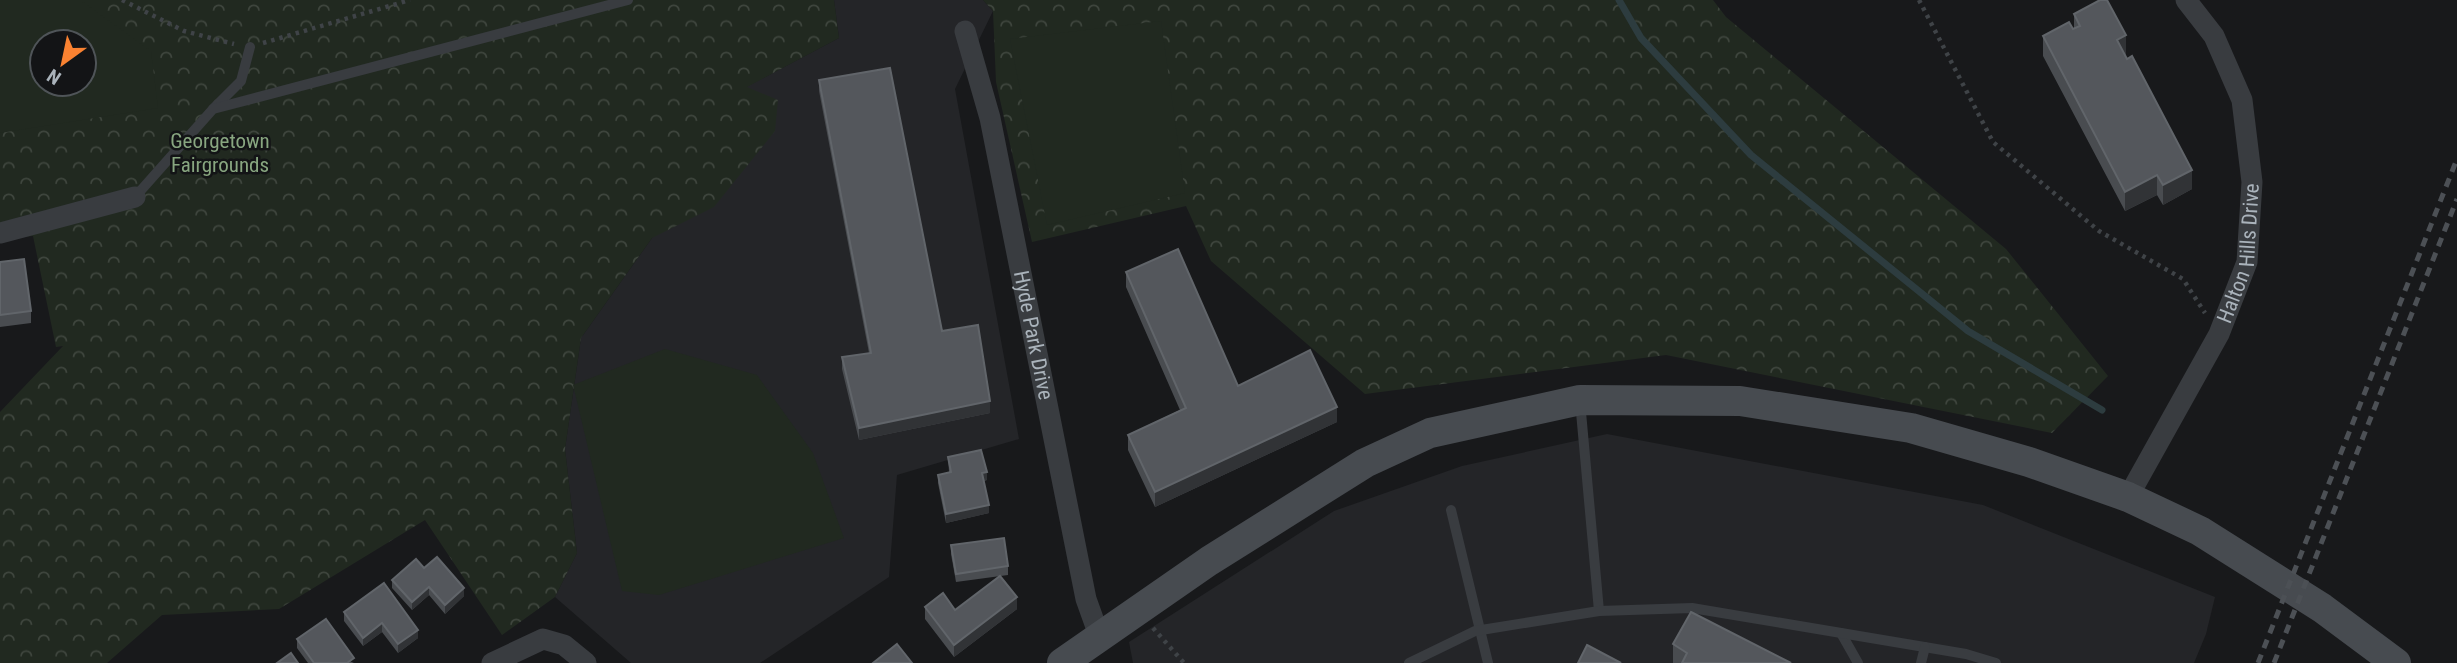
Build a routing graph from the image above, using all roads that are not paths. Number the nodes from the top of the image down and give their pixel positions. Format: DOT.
graph roads {
  1 [pos="628,0"];
  2 [pos="2186,0"];
  3 [pos="965,32"];
  4 [pos="250,47"];
  5 [pos="213,109"];
  6 [pos="135,197"];
  7 [pos="0,233"];
  8 [pos="1580,400"];
  9 [pos="2128,497"];
  10 [pos="1451,510"];
  11 [pos="1599,611"];
  12 [pos="1481,630"];
  13 [pos="1841,633"];
  14 [pos="1100,638"];
  15 [pos="1925,648"];
  16 [pos="492,663"];
  17 [pos="586,663"];
  18 [pos="1062,663"];
  19 [pos="1409,663"];
  20 [pos="1488,663"];
  21 [pos="1858,663"];
  22 [pos="1921,663"];
  23 [pos="1996,663"];
  24 [pos="2396,663"];
  1 -- 5 [label="lane"];
  2 -- 9 [label="street, Halton Hills Drive"];
  3 -- 14 [label="street, Hyde Park Drive"];
  4 -- 5 [label="lane"];
  5 -- 6 [label="lane"];
  6 -- 7 [label="street"];
  8 -- 9 [label="street"];
  8 -- 11 [label="lane"];
  8 -- 14 [label="street"];
  9 -- 24 [label="street"];
  10 -- 12 [label="lane"];
  11 -- 12 [label="lane"];
  11 -- 13 [label="lane"];
  12 -- 19 [label="lane"];
  12 -- 20 [label="lane"];
  13 -- 15 [label="lane"];
  13 -- 21 [label="lane"];
  14 -- 18 [label="street"];
  15 -- 22 [label="lane"];
  15 -- 23 [label="lane"];
  16 -- 17 [label="street"];
}
